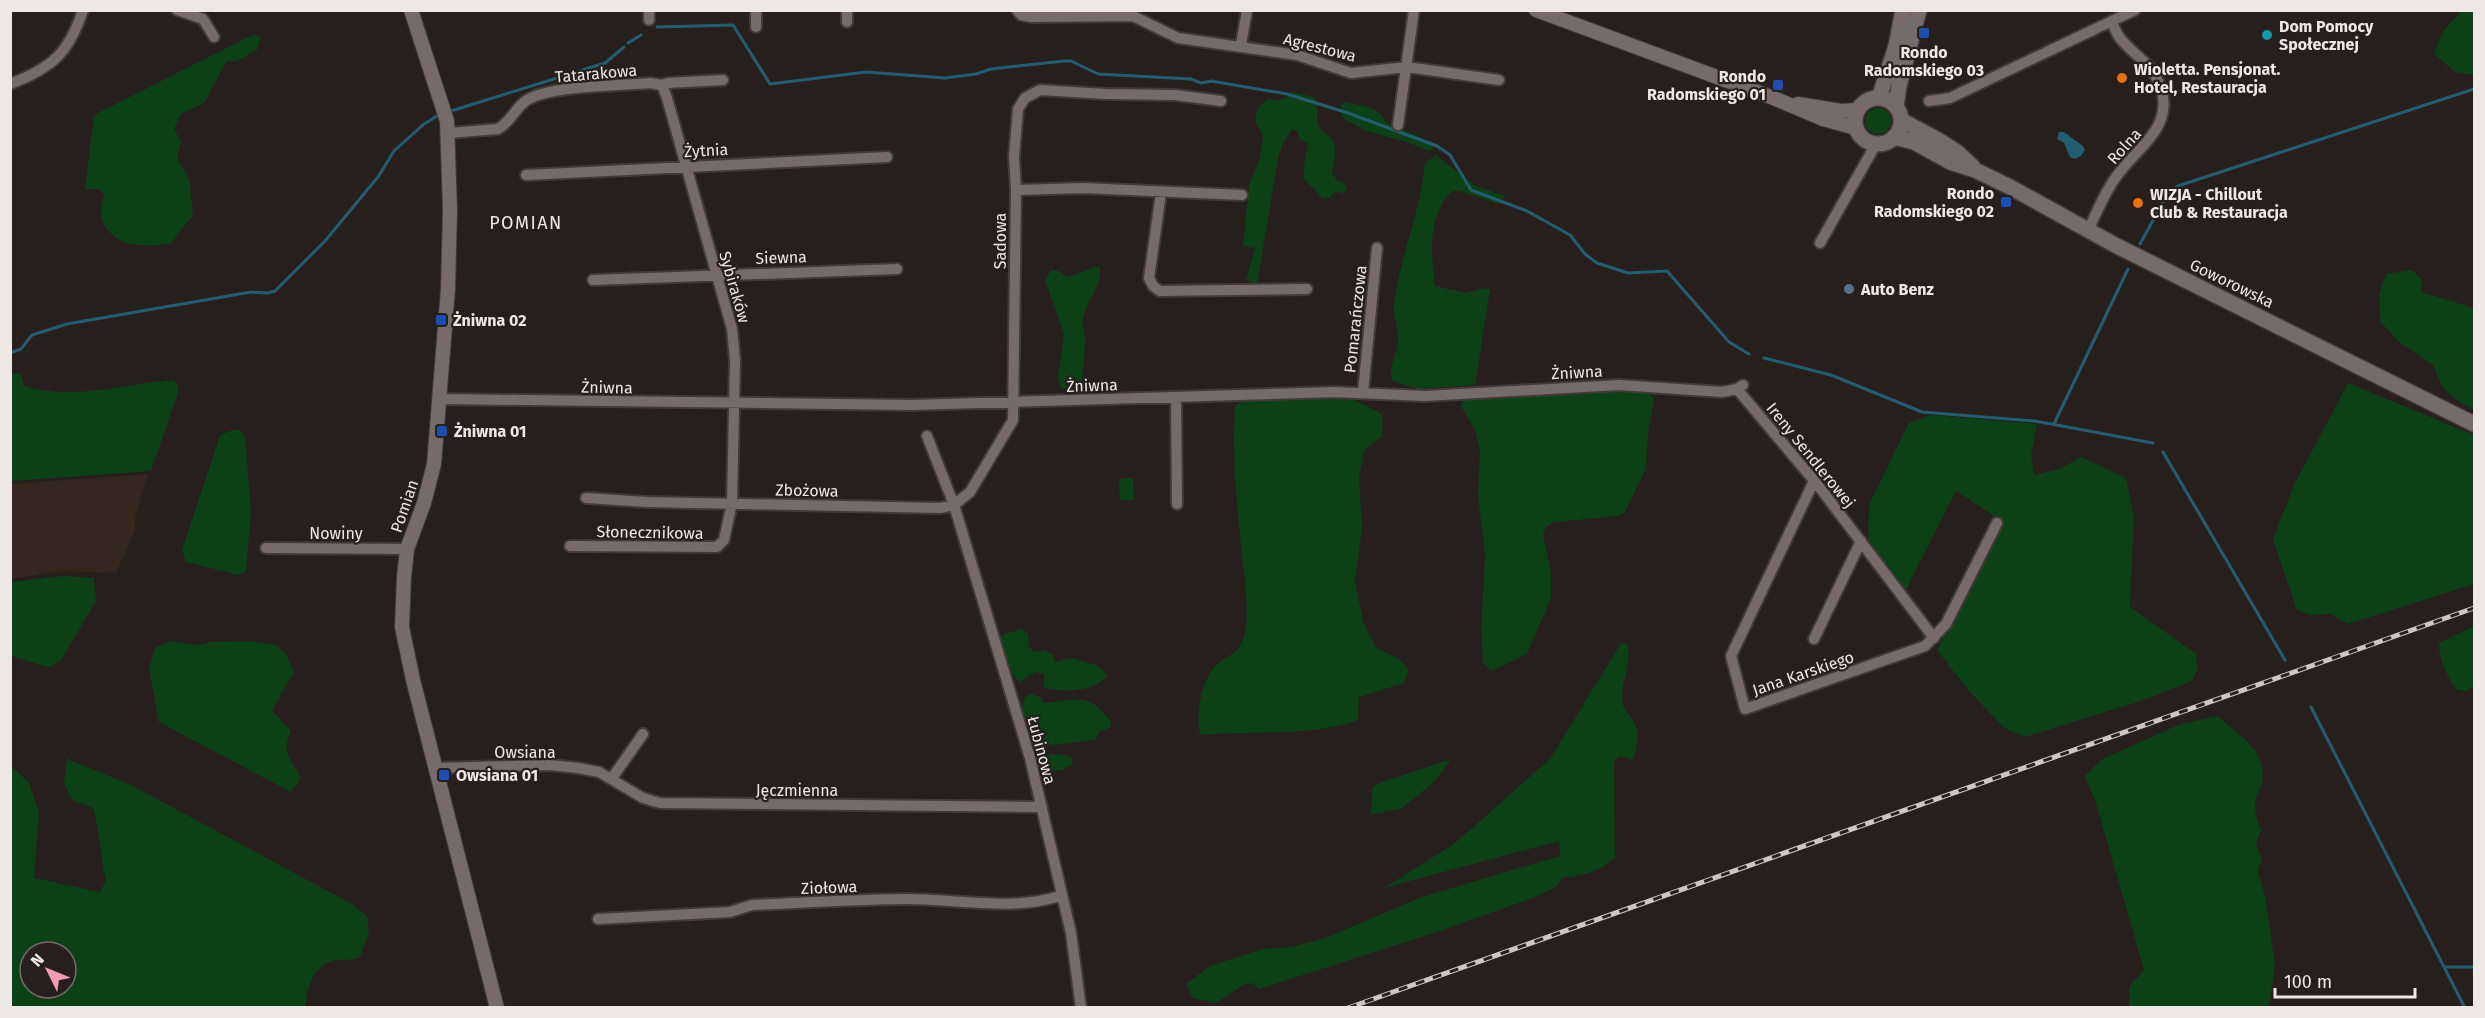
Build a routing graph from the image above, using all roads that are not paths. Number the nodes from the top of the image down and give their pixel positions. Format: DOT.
graph roads {
  1 [pos="83,10"];
  2 [pos="177,10"];
  3 [pos="411,10"];
  4 [pos="756,10"];
  5 [pos="847,10"];
  6 [pos="1017,10"];
  7 [pos="1247,10"];
  8 [pos="1413,10"];
  9 [pos="1536,10"];
  10 [pos="1903,10"];
  11 [pos="1919,10"];
  12 [pos="2135,10"];
  13 [pos="1091,13"];
  14 [pos="847,22"];
  15 [pos="2112,22"];
  16 [pos="756,27"];
  17 [pos="214,37"];
  18 [pos="1241,45"];
  19 [pos="1407,67"];
  20 [pos="723,80"];
  21 [pos="1499,80"];
  22 [pos="10,84"];
  23 [pos="662,85"];
  24 [pos="1880,98"];
  25 [pos="1221,101"];
  26 [pos="1929,101"];
  27 [pos="1782,102"];
  28 [pos="1858,110"];
  29 [pos="1898,114"];
  30 [pos="1398,125"];
  31 [pos="1856,128"];
  32 [pos="449,133"];
  33 [pos="1894,137"];
  34 [pos="1876,144"];
  35 [pos="887,157"];
  36 [pos="686,166"];
  37 [pos="1976,170"];
  38 [pos="526,175"];
  39 [pos="1016,190"];
  40 [pos="1161,193"];
  41 [pos="1242,195"];
  42 [pos="2088,230"];
  43 [pos="1820,243"];
  44 [pos="1377,248"];
  45 [pos="897,269"];
  46 [pos="716,274"];
  47 [pos="593,280"];
  48 [pos="1307,289"];
  49 [pos="1740,387"];
  50 [pos="1363,392"];
  51 [pos="1176,397"];
  52 [pos="440,399"];
  53 [pos="1015,403"];
  54 [pos="733,404"];
  55 [pos="2475,424"];
  56 [pos="927,436"];
  57 [pos="1814,481"];
  58 [pos="586,498"];
  59 [pos="732,503"];
  60 [pos="1177,504"];
  61 [pos="954,505"];
  62 [pos="1997,523"];
  63 [pos="1861,541"];
  64 [pos="570,546"];
  65 [pos="266,548"];
  66 [pos="407,549"];
  67 [pos="1934,638"];
  68 [pos="1814,639"];
  69 [pos="643,734"];
  70 [pos="436,768"];
  71 [pos="612,778"];
  72 [pos="1042,807"];
  73 [pos="1062,895"];
  74 [pos="598,919"];
  75 [pos="497,1008"];
  76 [pos="1081,1008"];
  1 -- 22 [label="street"];
  2 -- 17 [label="street"];
  3 -- 32 [label="street, Pomian"];
  4 -- 16 [label="street"];
  5 -- 14 [label="street"];
  6 -- 13 [label="street, Agrestowa"];
  7 -- 18 [label="street"];
  8 -- 19 [label="street"];
  9 -- 27 [label="street"];
  10 -- 24 [label="main road"];
  11 -- 29 [label="main road"];
  12 -- 15 [label="street"];
  13 -- 18 [label="street, Agrestowa"];
  15 -- 26 [label="street"];
  15 -- 42 [label="street, Rolna"];
  18 -- 19 [label="street, Agrestowa"];
  19 -- 21 [label="street, Agrestowa"];
  19 -- 30 [label="street"];
  20 -- 23 [label="street, Tatarakowa"];
  23 -- 32 [label="street, Tatarakowa"];
  23 -- 36 [label="street, Sybiraków"];
  24 -- 28 [label="main road"];
  24 -- 29 [label="main road"];
  25 -- 39 [label="street, Sadowa"];
  27 -- 28 [label="street"];
  27 -- 31 [label="street"];
  28 -- 31 [label="main road"];
  29 -- 33 [label="main road"];
  29 -- 37 [label="main road, Goworowska"];
  31 -- 34 [label="main road"];
  32 -- 52 [label="street, Pomian"];
  33 -- 34 [label="main road"];
  33 -- 37 [label="main road, Goworowska"];
  34 -- 43 [label="street"];
  35 -- 36 [label="street, Żytnia"];
  36 -- 38 [label="street, Żytnia"];
  36 -- 46 [label="street, Sybiraków"];
  37 -- 42 [label="main road, Goworowska"];
  39 -- 40 [label="street"];
  39 -- 53 [label="street, Sadowa"];
  40 -- 41 [label="street"];
  40 -- 48 [label="street"];
  42 -- 55 [label="main road, Goworowska"];
  44 -- 50 [label="street, Pomarańczowa"];
  45 -- 46 [label="street, Siewna"];
  46 -- 47 [label="street, Siewna"];
  46 -- 54 [label="street, Sybiraków"];
  49 -- 50 [label="street, Żniwna"];
  49 -- 57 [label="street, Ireny Sendlerowej"];
  50 -- 51 [label="street, Żniwna"];
  51 -- 53 [label="street, Żniwna"];
  51 -- 60 [label="street"];
  52 -- 54 [label="street, Żniwna"];
  52 -- 66 [label="street, Pomian"];
  53 -- 54 [label="street, Żniwna"];
  53 -- 61 [label="street, Sadowa"];
  54 -- 59 [label="street, Sybiraków"];
  56 -- 61 [label="street"];
  57 -- 63 [label="street, Ireny Sendlerowej"];
  57 -- 67 [label="street, Jana Karskiego"];
  58 -- 59 [label="street, Zbożowa"];
  59 -- 61 [label="street, Zbożowa"];
  59 -- 64 [label="street, Słonecznikowa"];
  61 -- 72 [label="street, Łubinowa"];
  62 -- 67 [label="street"];
  63 -- 67 [label="street, Ireny Sendlerowej"];
  63 -- 68 [label="street"];
  65 -- 66 [label="street, Nowiny"];
  66 -- 70 [label="street, Pomian"];
  69 -- 71 [label="street"];
  70 -- 71 [label="street, Owsiana"];
  70 -- 75 [label="street, Pomian"];
  71 -- 72 [label="street, Jęczmienna"];
  72 -- 73 [label="street, Łubinowa"];
  73 -- 74 [label="street, Ziołowa"];
  73 -- 76 [label="street, Łubinowa"];
}
